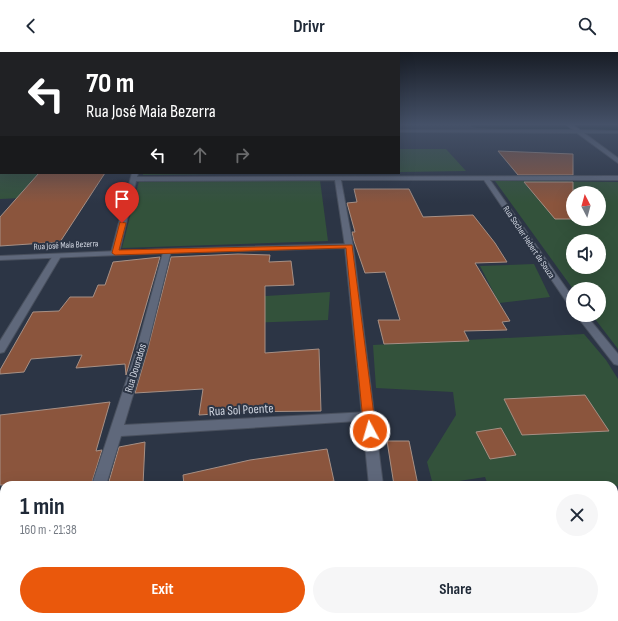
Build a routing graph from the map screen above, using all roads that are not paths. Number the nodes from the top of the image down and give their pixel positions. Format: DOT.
graph roads {
  1 [pos="604,151"];
  2 [pos="618,161"];
  3 [pos="134,176"];
  4 [pos="338,178"];
  5 [pos="486,178"];
  6 [pos="618,178"];
  7 [pos="349,246"];
  8 [pos="167,251"];
  9 [pos="115,253"];
  10 [pos="57,256"];
  11 [pos="0,258"];
  12 [pos="566,295"];
  13 [pos="587,322"];
  14 [pos="0,349"];
  15 [pos="618,362"];
  16 [pos="369,418"];
  17 [pos="116,431"];
  18 [pos="100,481"];
  19 [pos="376,481"];
  1 -- 2 [label="street"];
  3 -- 4 [label="street"];
  3 -- 9 [label="street"];
  4 -- 5 [label="street"];
  4 -- 7 [label="street"];
  5 -- 6 [label="street"];
  5 -- 12 [label="street, Rua Socher Hebert de Souza"];
  7 -- 8 [label="street, Rua José Maia Bezerra"];
  7 -- 16 [label="street"];
  8 -- 9 [label="street, Rua José Maia Bezerra"];
  8 -- 17 [label="street, Rua Dourados"];
  9 -- 10 [label="street, Rua José Maia Bezerra"];
  10 -- 11 [label="street, Rua José Maia Bezerra"];
  10 -- 14 [label="street"];
  13 -- 15 [label="street"];
  16 -- 17 [label="street, Rua Sol Poente"];
  16 -- 19 [label="street"];
  17 -- 18 [label="street, Rua Dourados"];
}
